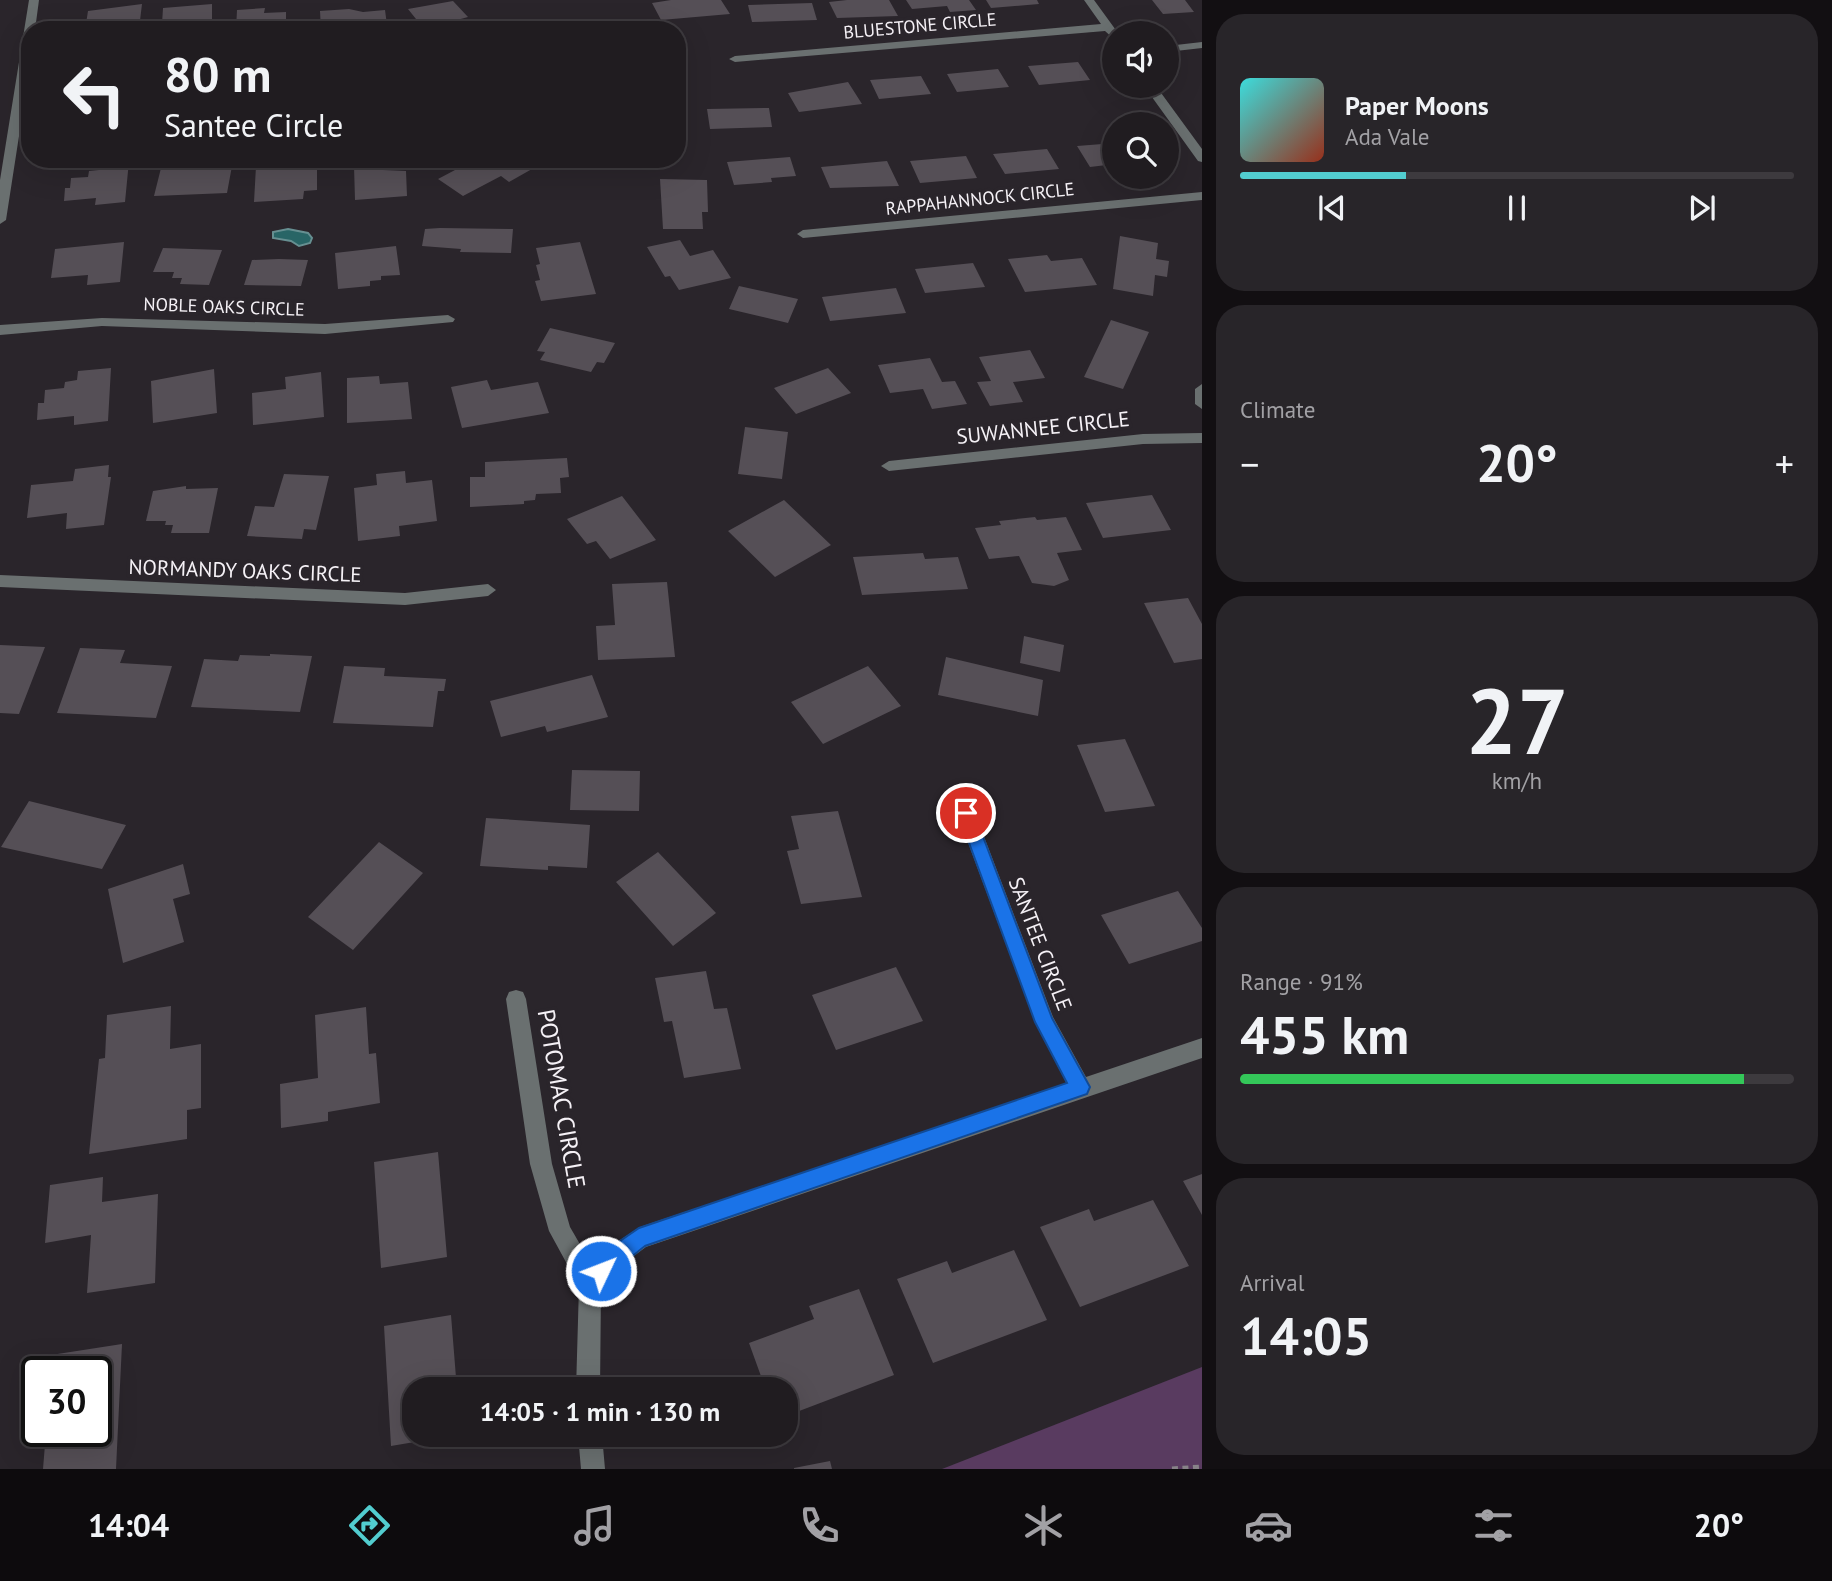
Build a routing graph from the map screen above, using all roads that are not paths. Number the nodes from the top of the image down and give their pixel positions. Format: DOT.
graph roads {
  1 [pos="34,0"];
  2 [pos="1089,0"];
  3 [pos="31,21"];
  4 [pos="1103,21"];
  5 [pos="1102,33"];
  6 [pos="1202,46"];
  7 [pos="1179,47"];
  8 [pos="735,59"];
  9 [pos="21,88"];
  10 [pos="1159,98"];
  11 [pos="14,136"];
  12 [pos="21,136"];
  13 [pos="1202,158"];
  14 [pos="1202,196"];
  15 [pos="0,220"];
  16 [pos="803,234"];
  17 [pos="447,319"];
  18 [pos="0,330"];
  19 [pos="1202,389"];
  20 [pos="1202,404"];
  21 [pos="1202,438"];
  22 [pos="889,466"];
  23 [pos="0,581"];
  24 [pos="488,590"];
  25 [pos="966,813"];
  26 [pos="516,999"];
  27 [pos="1202,1048"];
  28 [pos="1080,1087"];
  29 [pos="590,1284"];
  30 [pos="588,1377"];
  31 [pos="591,1447"];
  32 [pos="593,1469"];
  1 -- 3 [label="street"];
  2 -- 4 [label="street"];
  5 -- 8 [label="street, BLUESTONE CIRCLE"];
  6 -- 7 [label="street"];
  9 -- 11 [label="street"];
  10 -- 13 [label="street"];
  11 -- 12 [label="street"];
  11 -- 15 [label="street"];
  14 -- 16 [label="street, RAPPAHANNOCK CIRCLE"];
  17 -- 18 [label="street, NOBLE OAKS CIRCLE"];
  19 -- 20 [label="street"];
  21 -- 22 [label="street, SUWANNEE CIRCLE"];
  23 -- 24 [label="street, NORMANDY OAKS CIRCLE"];
  25 -- 28 [label="street, SANTEE CIRCLE"];
  26 -- 29 [label="street, POTOMAC CIRCLE"];
  27 -- 28 [label="street"];
  28 -- 29 [label="street"];
  29 -- 30 [label="street"];
  31 -- 32 [label="street"];
}
